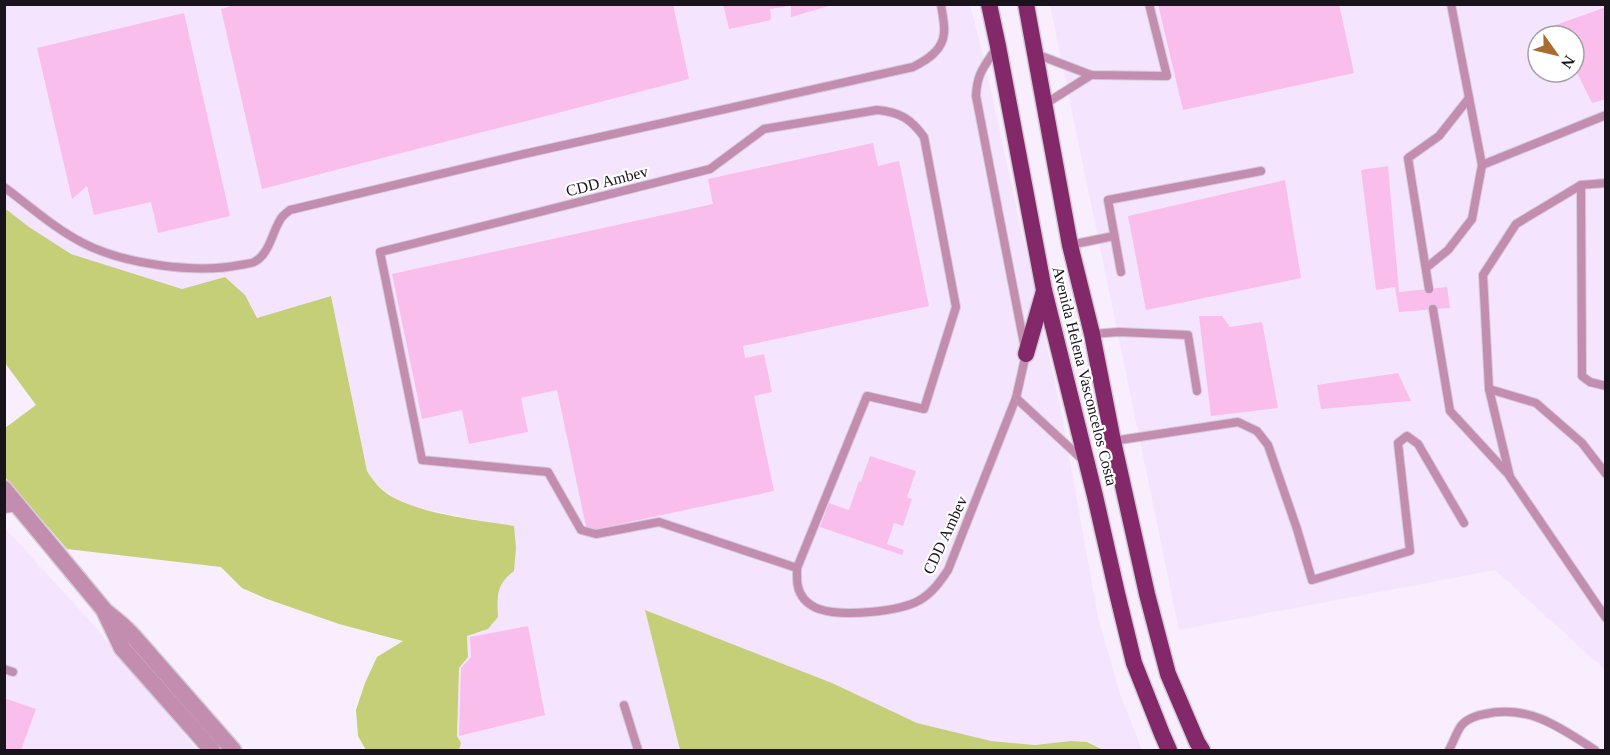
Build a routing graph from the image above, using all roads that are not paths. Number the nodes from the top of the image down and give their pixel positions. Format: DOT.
graph roads {
  1 [pos="940,4"];
  2 [pos="988,4"];
  3 [pos="1026,4"];
  4 [pos="1149,4"];
  5 [pos="1451,4"];
  6 [pos="998,46"];
  7 [pos="1036,54"];
  8 [pos="1091,75"];
  9 [pos="1469,98"];
  10 [pos="1045,104"];
  11 [pos="1605,115"];
  12 [pos="1482,165"];
  13 [pos="1261,171"];
  14 [pos="1605,183"];
  15 [pos="1581,185"];
  16 [pos="4,188"];
  17 [pos="1114,236"];
  18 [pos="1070,245"];
  19 [pos="1426,268"];
  20 [pos="1121,272"];
  21 [pos="1429,289"];
  22 [pos="1044,290"];
  23 [pos="1433,309"];
  24 [pos="1092,334"];
  25 [pos="1026,354"];
  26 [pos="1605,386"];
  27 [pos="1489,390"];
  28 [pos="1197,391"];
  29 [pos="1016,398"];
  30 [pos="1113,441"];
  31 [pos="1087,464"];
  32 [pos="1605,474"];
  33 [pos="1510,477"];
  34 [pos="4,489"];
  35 [pos="12,508"];
  36 [pos="1464,523"];
  37 [pos="797,568"];
  38 [pos="105,611"];
  39 [pos="1605,618"];
  40 [pos="4,669"];
  41 [pos="13,672"];
  42 [pos="624,705"];
  43 [pos="212,750"];
  44 [pos="233,750"];
  45 [pos="638,750"];
  46 [pos="1169,750"];
  47 [pos="1202,750"];
  48 [pos="1449,750"];
  49 [pos="1595,750"];
  1 -- 16 [label="lane"];
  2 -- 6 [label="highway, Avenida Helena Vasconcelos Costa"];
  3 -- 7 [label="highway, Avenida Helena Vasconcelos Costa"];
  4 -- 8 [label="lane"];
  5 -- 9 [label="lane"];
  6 -- 22 [label="highway, Avenida Helena Vasconcelos Costa"];
  6 -- 25 [label="lane"];
  7 -- 8 [label="lane"];
  7 -- 10 [label="highway, Avenida Helena Vasconcelos Costa"];
  8 -- 10 [label="lane"];
  9 -- 12 [label="lane"];
  9 -- 19 [label="lane"];
  10 -- 18 [label="highway, Avenida Helena Vasconcelos Costa"];
  11 -- 12 [label="lane"];
  12 -- 19 [label="lane"];
  13 -- 17 [label="lane"];
  14 -- 15 [label="lane"];
  15 -- 26 [label="lane"];
  15 -- 27 [label="lane"];
  17 -- 18 [label="lane"];
  17 -- 20 [label="lane"];
  18 -- 24 [label="highway, Avenida Helena Vasconcelos Costa"];
  19 -- 21 [label="lane"];
  22 -- 25 [label="highway"];
  22 -- 31 [label="highway, Avenida Helena Vasconcelos Costa"];
  23 -- 33 [label="lane"];
  24 -- 28 [label="lane"];
  24 -- 30 [label="highway, Avenida Helena Vasconcelos Costa"];
  25 -- 29 [label="lane, CDD Ambev"];
  27 -- 32 [label="lane"];
  27 -- 33 [label="lane"];
  29 -- 31 [label="lane"];
  29 -- 37 [label="lane, CDD Ambev"];
  30 -- 36 [label="lane"];
  30 -- 47 [label="highway, Avenida Helena Vasconcelos Costa"];
  31 -- 46 [label="highway, Avenida Helena Vasconcelos Costa"];
  33 -- 39 [label="lane"];
  34 -- 35 [label="street"];
  35 -- 38 [label="street"];
  37 -- 37 [label="lane, CDD Ambev"];
  38 -- 43 [label="street"];
  38 -- 44 [label="street"];
  40 -- 41 [label="lane"];
  42 -- 45 [label="lane"];
  48 -- 49 [label="lane"];
}
